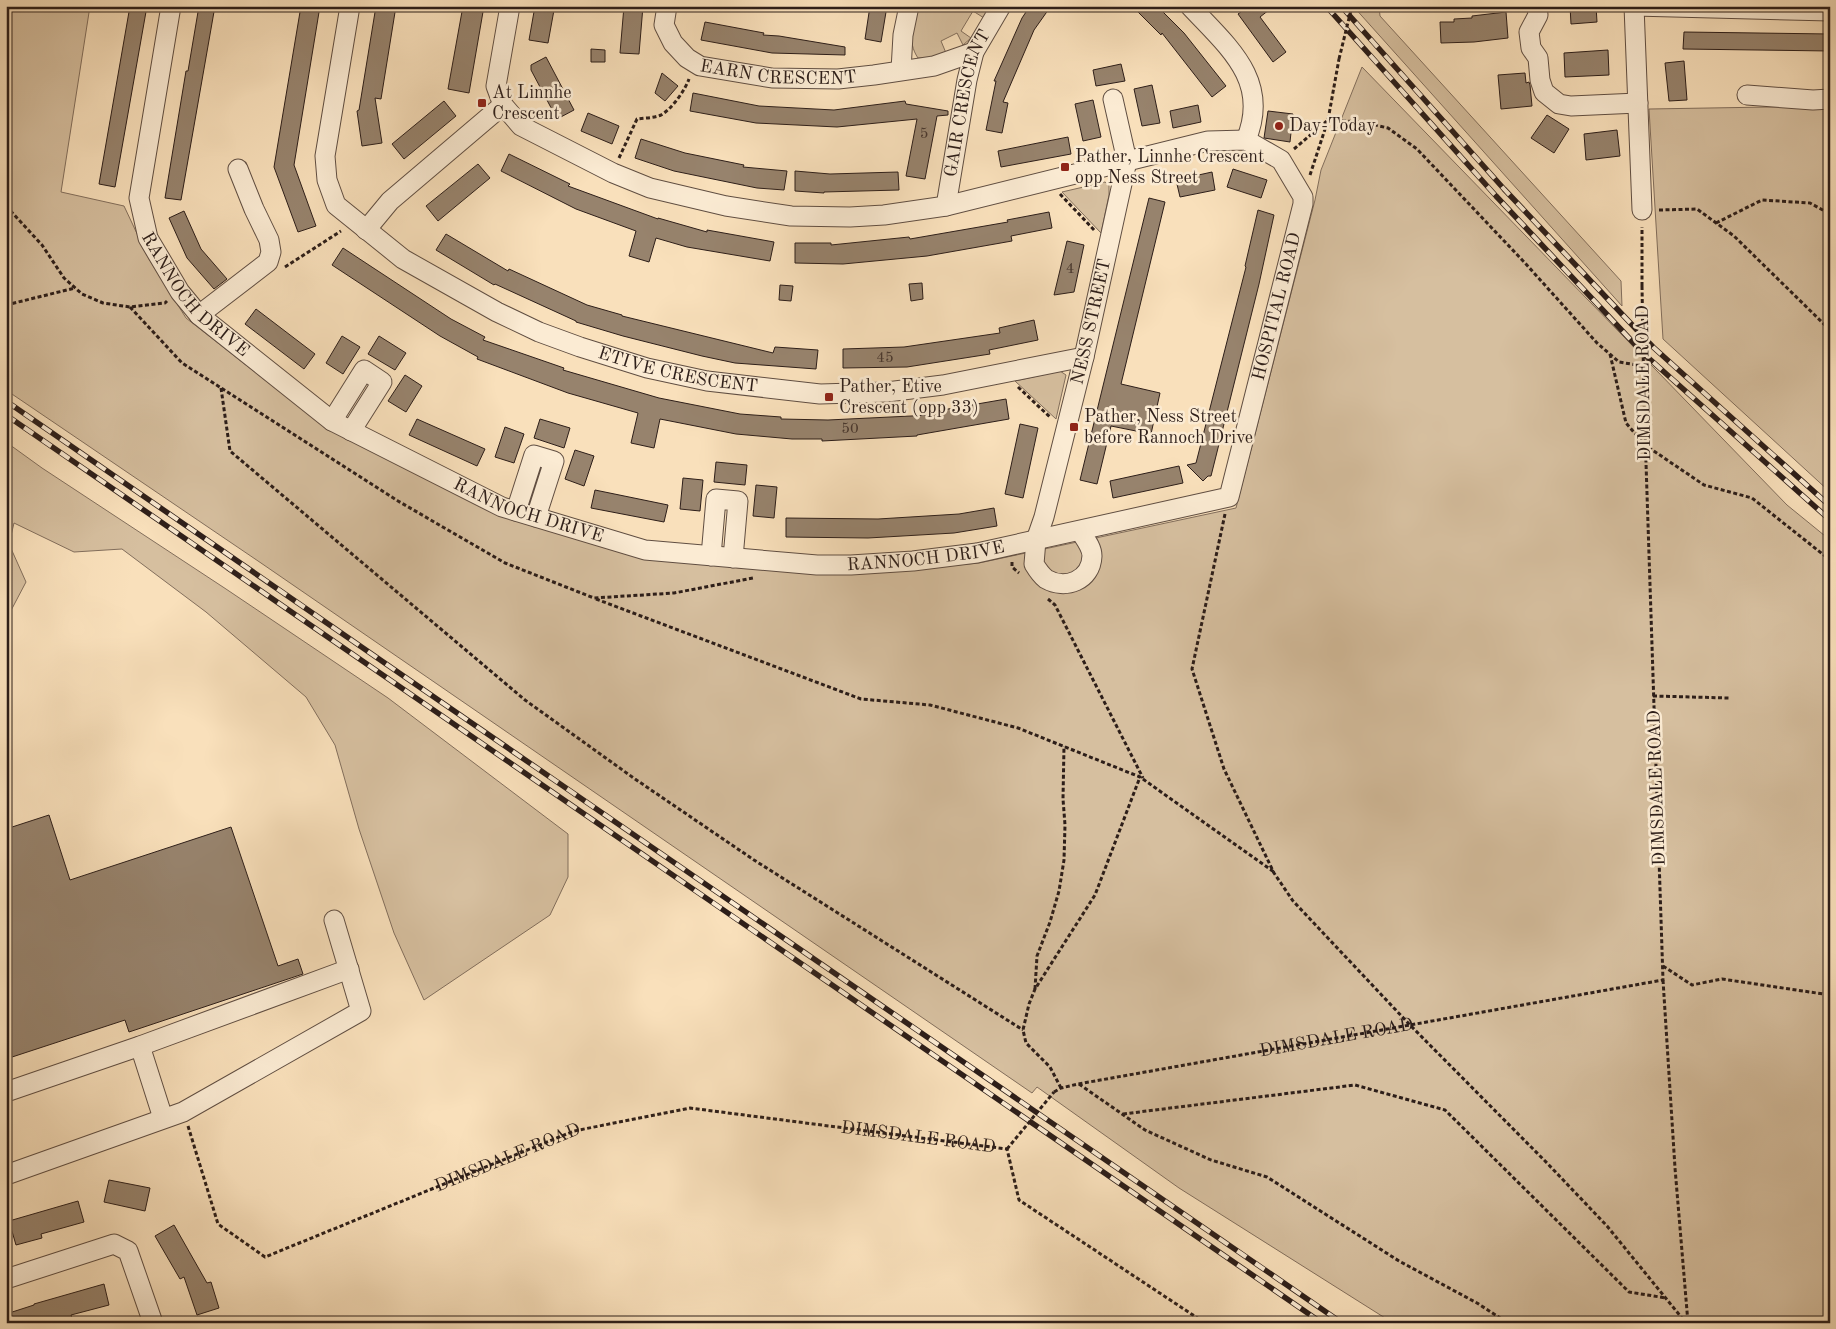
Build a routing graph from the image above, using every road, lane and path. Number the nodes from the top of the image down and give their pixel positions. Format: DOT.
graph roads {
  1 [pos="171,6"];
  2 [pos="350,6"];
  3 [pos="510,6"];
  4 [pos="667,6"];
  5 [pos="909,6"];
  6 [pos="1001,6"];
  7 [pos="1190,6"];
  8 [pos="1352,6"];
  9 [pos="1537,6"];
  10 [pos="1634,6"];
  11 [pos="1724,8"];
  12 [pos="1830,11"];
  13 [pos="974,52"];
  14 [pos="695,62"];
  15 [pos="901,70"];
  16 [pos="1747,95"];
  17 [pos="1113,99"];
  18 [pos="1830,99"];
  19 [pos="1638,103"];
  20 [pos="503,105"];
  21 [pos="1328,120"];
  22 [pos="1246,140"];
  23 [pos="1281,160"];
  24 [pos="1127,161"];
  25 [pos="238,169"];
  26 [pos="613,173"];
  27 [pos="1048,180"];
  28 [pos="1303,197"];
  29 [pos="6,206"];
  30 [pos="946,206"];
  31 [pos="1642,210"];
  32 [pos="1830,214"];
  33 [pos="1716,222"];
  34 [pos="366,230"];
  35 [pos="1108,245"];
  36 [pos="75,288"];
  37 [pos="180,292"];
  38 [pos="6,305"];
  39 [pos="199,315"];
  40 [pos="1830,330"];
  41 [pos="1610,354"];
  42 [pos="1084,356"];
  43 [pos="1643,366"];
  44 [pos="1002,373"];
  45 [pos="221,388"];
  46 [pos="332,421"];
  47 [pos="351,431"];
  48 [pos="1065,431"];
  49 [pos="1645,445"];
  50 [pos="1229,497"];
  51 [pos="516,511"];
  52 [pos="536,517"];
  53 [pos="1080,531"];
  54 [pos="1036,540"];
  55 [pos="1009,547"];
  56 [pos="711,556"];
  57 [pos="733,558"];
  58 [pos="1830,560"];
  59 [pos="1019,573"];
  60 [pos="594,598"];
  61 [pos="1048,598"];
  62 [pos="1654,696"];
  63 [pos="1730,698"];
  64 [pos="1064,746"];
  65 [pos="1140,777"];
  66 [pos="1144,780"];
  67 [pos="1274,873"];
  68 [pos="334,920"];
  69 [pos="1663,966"];
  70 [pos="349,968"];
  71 [pos="1663,980"];
  72 [pos="1036,989"];
  73 [pos="1830,995"];
  74 [pos="1409,1024"];
  75 [pos="1023,1030"];
  76 [pos="140,1046"];
  77 [pos="1078,1084"];
  78 [pos="1062,1088"];
  79 [pos="6,1092"];
  80 [pos="183,1112"];
  81 [pos="1123,1114"];
  82 [pos="163,1118"];
  83 [pos="1007,1149"];
  84 [pos="6,1175"];
  85 [pos="6,1279"];
  86 [pos="1666,1298"];
  87 [pos="152,1320"];
  88 [pos="1830,1321"];
  89 [pos="1205,1323"];
  90 [pos="1508,1323"];
  91 [pos="1687,1323"];
  92 [pos="1826,1323"];
  1 -- 37 [label="street, RANNOCH DRIVE"];
  2 -- 34 [label="street, ETIVE CRESCENT"];
  3 -- 20 [label="street"];
  4 -- 14 [label="street, EARN CRESCENT"];
  5 -- 15 [label="street"];
  6 -- 13 [label="street, GAIR CRESCENT"];
  7 -- 22 [label="street"];
  8 -- 21 [label="path, bridge"];
  9 -- 19 [label="street"];
  10 -- 11 [label="street"];
  10 -- 19 [label="street"];
  11 -- 12 [label="street"];
  13 -- 15 [label="street, EARN CRESCENT"];
  13 -- 30 [label="street, GAIR CRESCENT"];
  14 -- 15 [label="street, EARN CRESCENT"];
  14 -- 26 [label="path"];
  16 -- 18 [label="street"];
  17 -- 24 [label="street"];
  19 -- 31 [label="street"];
  20 -- 26 [label="street"];
  20 -- 34 [label="street"];
  21 -- 23 [label="path"];
  21 -- 28 [label="path"];
  21 -- 41 [label="path"];
  22 -- 23 [label="street"];
  22 -- 24 [label="street"];
  23 -- 28 [label="street"];
  24 -- 27 [label="street"];
  24 -- 35 [label="street, NESS STREET"];
  25 -- 39 [label="street"];
  26 -- 30 [label="street"];
  27 -- 30 [label="street"];
  27 -- 35 [label="path"];
  28 -- 50 [label="street, HOSPITAL ROAD"];
  29 -- 36 [label="path"];
  31 -- 33 [label="path"];
  31 -- 43 [label="path, DIMSDALE ROAD, bridge"];
  32 -- 33 [label="path"];
  33 -- 40 [label="path"];
  34 -- 44 [label="street, ETIVE CRESCENT"];
  35 -- 42 [label="street, NESS STREET"];
  36 -- 37 [label="path"];
  36 -- 38 [label="path"];
  37 -- 39 [label="street, RANNOCH DRIVE"];
  39 -- 46 [label="street, RANNOCH DRIVE"];
  41 -- 43 [label="path"];
  41 -- 49 [label="path"];
  42 -- 44 [label="street, ETIVE CRESCENT"];
  42 -- 48 [label="street, NESS STREET"];
  43 -- 49 [label="path, DIMSDALE ROAD, bridge"];
  44 -- 48 [label="path"];
  45 -- 75 [label="path"];
  46 -- 47 [label="street, RANNOCH DRIVE"];
  46 -- 47 [label="street"];
  47 -- 51 [label="street, RANNOCH DRIVE"];
  48 -- 54 [label="street, NESS STREET"];
  49 -- 58 [label="path"];
  49 -- 62 [label="path, DIMSDALE ROAD"];
  50 -- 53 [label="street, RANNOCH DRIVE"];
  50 -- 67 [label="path"];
  51 -- 52 [label="street, RANNOCH DRIVE"];
  51 -- 52 [label="street"];
  52 -- 56 [label="street, RANNOCH DRIVE"];
  53 -- 54 [label="street, RANNOCH DRIVE"];
  53 -- 54 [label="street"];
  54 -- 55 [label="street, RANNOCH DRIVE"];
  55 -- 57 [label="street, RANNOCH DRIVE"];
  55 -- 59 [label="path"];
  56 -- 57 [label="street, RANNOCH DRIVE"];
  56 -- 57 [label="street"];
  60 -- 64 [label="path"];
  61 -- 66 [label="path"];
  62 -- 63 [label="path"];
  62 -- 69 [label="path, DIMSDALE ROAD"];
  64 -- 65 [label="path"];
  64 -- 72 [label="path"];
  65 -- 66 [label="path"];
  65 -- 72 [label="path"];
  66 -- 67 [label="path"];
  67 -- 74 [label="path"];
  68 -- 70 [label="street"];
  69 -- 71 [label="path, DIMSDALE ROAD"];
  69 -- 73 [label="path"];
  70 -- 76 [label="street"];
  70 -- 80 [label="street"];
  71 -- 74 [label="path, DIMSDALE ROAD"];
  71 -- 91 [label="path"];
  72 -- 75 [label="path"];
  74 -- 77 [label="path, DIMSDALE ROAD"];
  74 -- 86 [label="path"];
  75 -- 78 [label="path"];
  76 -- 79 [label="street"];
  76 -- 82 [label="street"];
  77 -- 78 [label="path, DIMSDALE ROAD"];
  77 -- 81 [label="path"];
  78 -- 83 [label="path, DIMSDALE ROAD, bridge"];
  80 -- 82 [label="street"];
  80 -- 83 [label="path, DIMSDALE ROAD"];
  81 -- 86 [label="path"];
  81 -- 90 [label="path"];
  82 -- 84 [label="street"];
  83 -- 89 [label="path"];
  85 -- 87 [label="street"];
  86 -- 91 [label="path"];
  88 -- 92 [label="path"];
}
